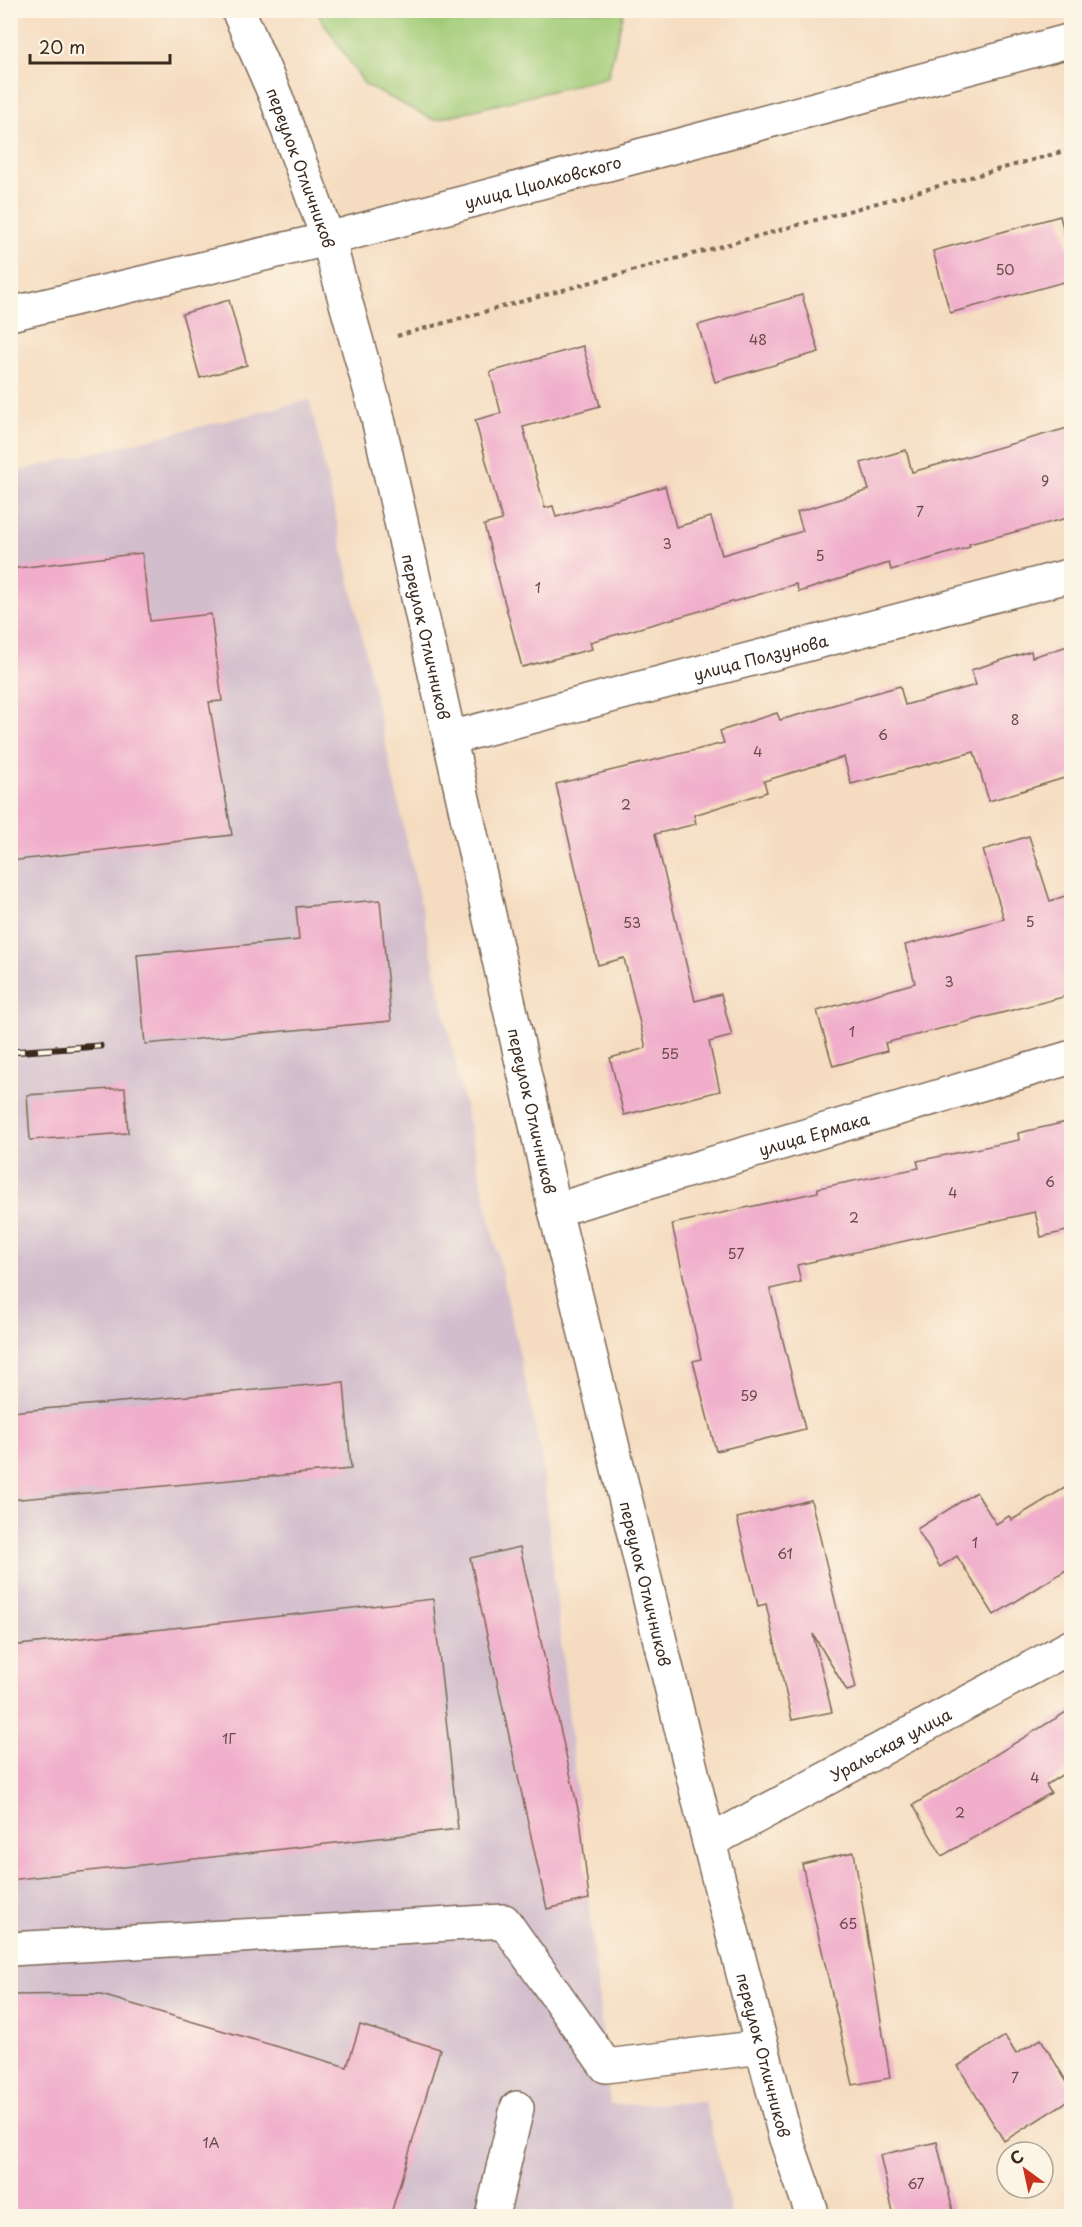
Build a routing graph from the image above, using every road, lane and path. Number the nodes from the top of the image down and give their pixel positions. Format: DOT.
graph roads {
  1 [pos="238,10"];
  2 [pos="1071,40"];
  3 [pos="1071,149"];
  4 [pos="328,239"];
  5 [pos="10,314"];
  6 [pos="358,347"];
  7 [pos="1071,575"];
  8 [pos="450,738"];
  9 [pos="1071,1057"];
  10 [pos="555,1210"];
  11 [pos="1071,1646"];
  12 [pos="709,1842"];
  13 [pos="10,1949"];
  14 [pos="762,2047"];
  15 [pos="517,2108"];
  16 [pos="492,2217"];
  17 [pos="813,2217"];
  1 -- 4 [label="street, переулок Отличников"];
  2 -- 4 [label="street, улица Циолковского"];
  3 -- 6 [label="path"];
  4 -- 5 [label="street, улица Циолковского"];
  4 -- 6 [label="street, переулок Отличников"];
  6 -- 8 [label="street, переулок Отличников"];
  7 -- 8 [label="street, улица Ползунова"];
  8 -- 10 [label="street, переулок Отличников"];
  9 -- 10 [label="street, улица Ермака"];
  10 -- 12 [label="street, переулок Отличников"];
  11 -- 12 [label="street, Уральская улица"];
  12 -- 14 [label="street, переулок Отличников"];
  13 -- 14 [label="street"];
  14 -- 17 [label="street, переулок Отличников"];
  15 -- 16 [label="street"];
}
